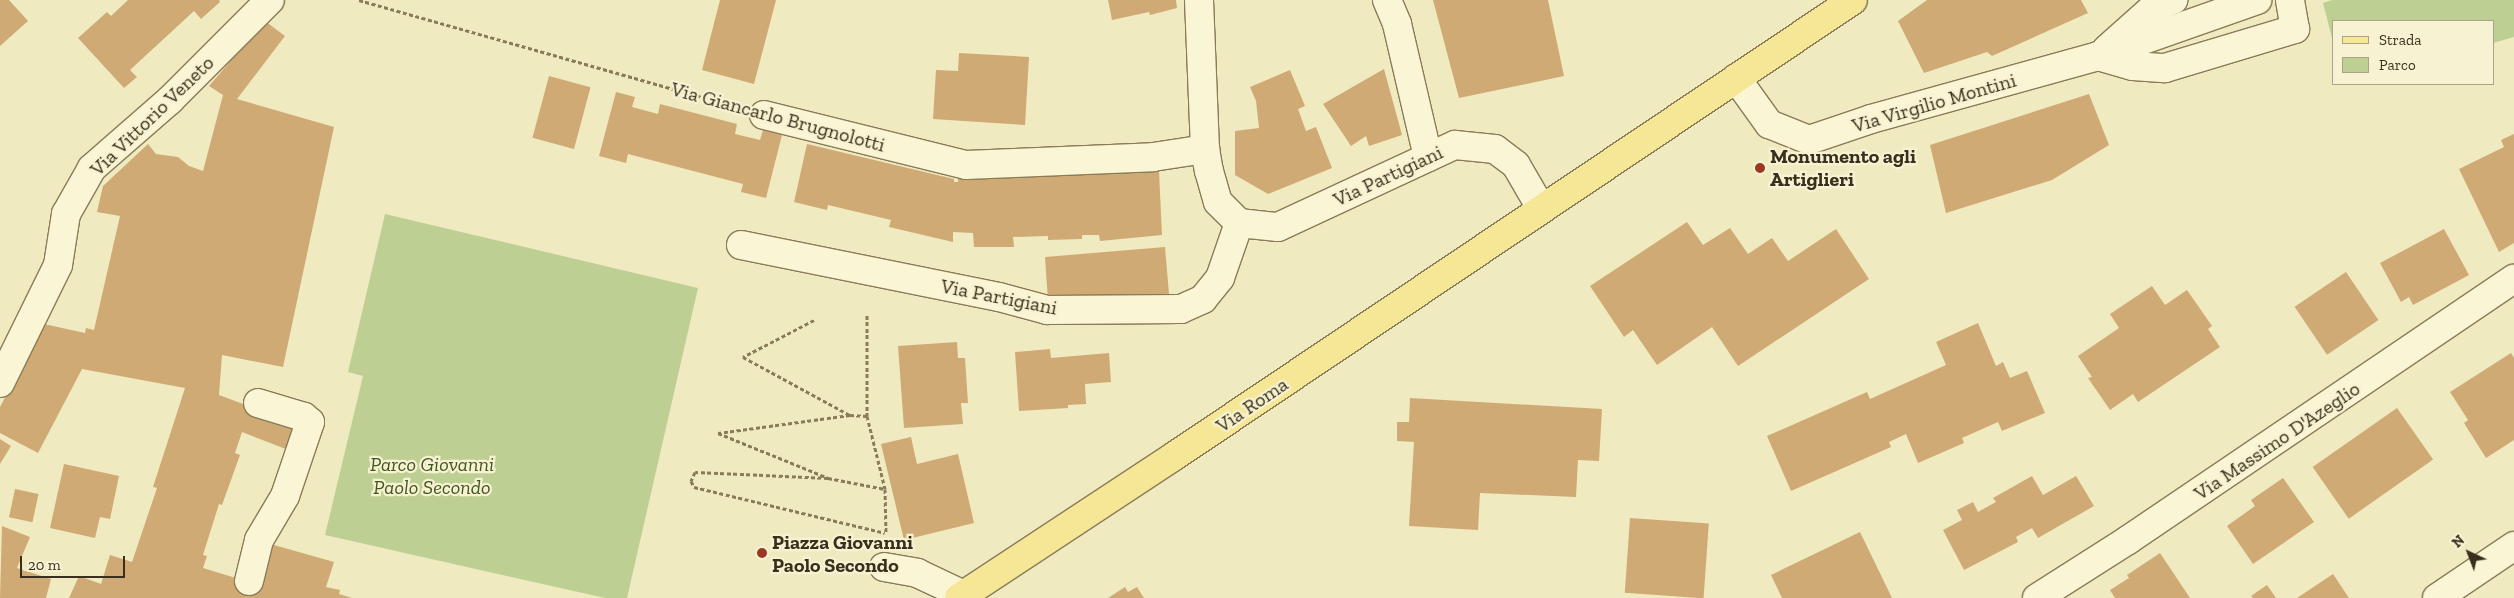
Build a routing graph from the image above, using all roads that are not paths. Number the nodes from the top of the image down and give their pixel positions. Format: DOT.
graph roads {
  1 [pos="270,0"];
  2 [pos="1198,0"];
  3 [pos="1387,0"];
  4 [pos="1853,0"];
  5 [pos="2174,0"];
  6 [pos="2257,0"];
  7 [pos="2290,0"];
  8 [pos="2098,56"];
  9 [pos="1736,78"];
  10 [pos="764,115"];
  11 [pos="1205,149"];
  12 [pos="1428,157"];
  13 [pos="1541,208"];
  14 [pos="1239,223"];
  15 [pos="741,245"];
  16 [pos="2514,279"];
  17 [pos="0,383"];
  18 [pos="258,403"];
  19 [pos="2514,546"];
  20 [pos="884,567"];
  21 [pos="249,582"];
  22 [pos="962,596"];
  23 [pos="2046,596"];
  24 [pos="2438,598"];
  1 -- 17 [label="street, Via Vittorio Veneto"];
  2 -- 11 [label="street"];
  3 -- 12 [label="street"];
  4 -- 9 [label="main road"];
  5 -- 8 [label="street, Via Virgilio Montini"];
  6 -- 8 [label="street, Via Virgilio Montini"];
  7 -- 8 [label="street"];
  8 -- 9 [label="street, Via Virgilio Montini"];
  9 -- 13 [label="main road"];
  10 -- 11 [label="street, Via Giancarlo Brugnolotti"];
  11 -- 14 [label="street"];
  12 -- 13 [label="street, Via Partigiani"];
  12 -- 14 [label="street, Via Partigiani"];
  13 -- 22 [label="main road, Via Roma"];
  14 -- 15 [label="street, Via Partigiani"];
  16 -- 23 [label="street, Via Massimo D'Azeglio"];
  18 -- 21 [label="street"];
  19 -- 24 [label="street"];
  20 -- 22 [label="street"];
}
